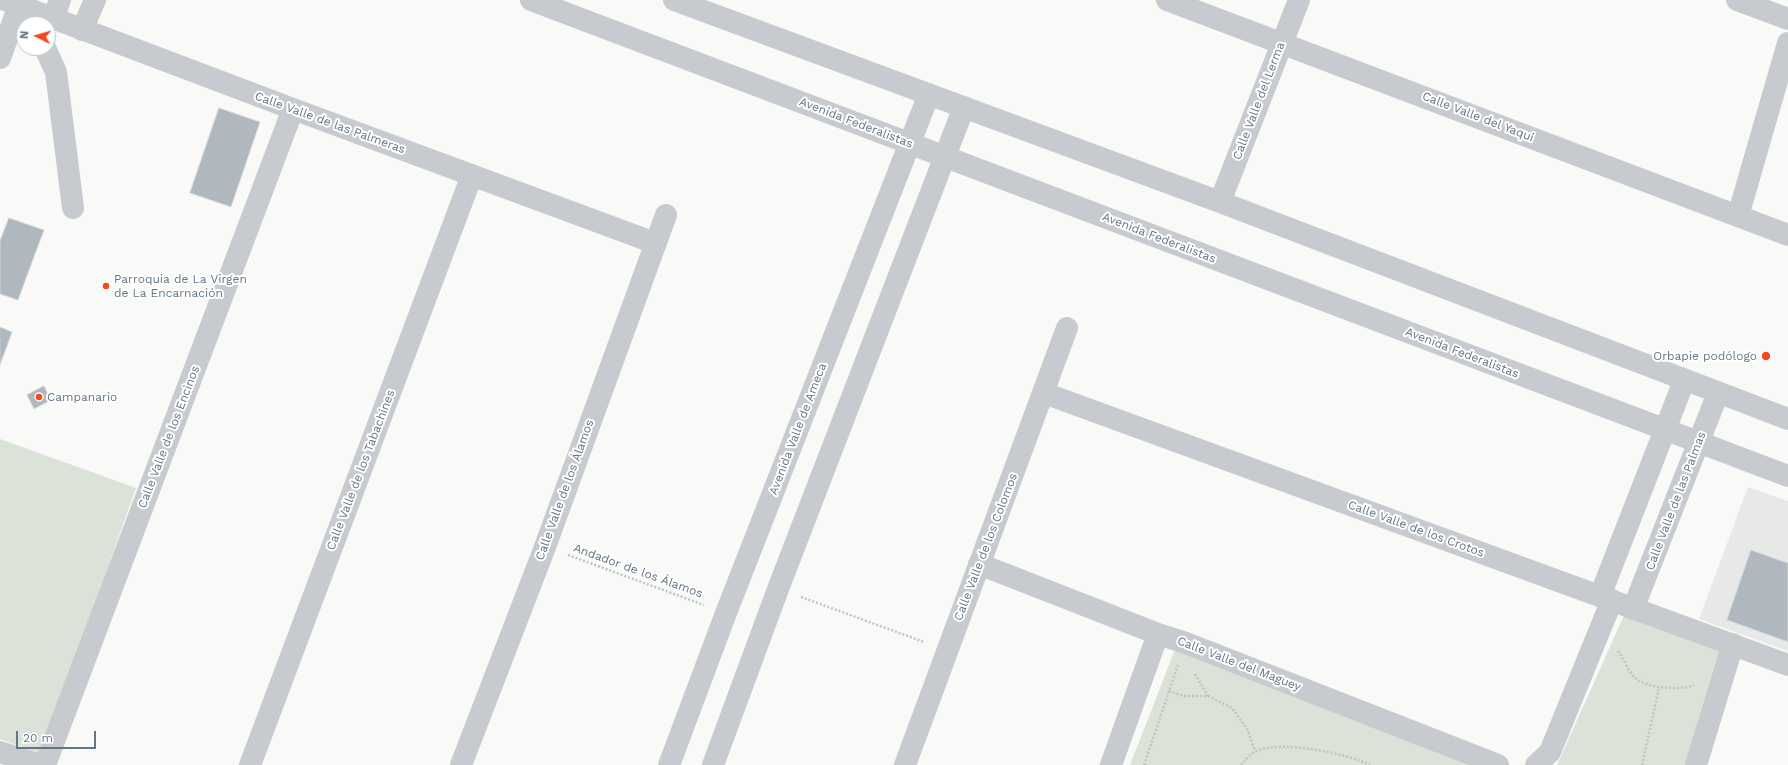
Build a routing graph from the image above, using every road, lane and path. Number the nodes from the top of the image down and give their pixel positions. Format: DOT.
graph roads {
  1 [pos="95,0"];
  2 [pos="531,0"];
  3 [pos="674,0"];
  4 [pos="1167,0"];
  5 [pos="1299,0"];
  6 [pos="1736,0"];
  7 [pos="12,3"];
  8 [pos="56,9"];
  9 [pos="1788,19"];
  10 [pos="16,21"];
  11 [pos="82,30"];
  12 [pos="16,33"];
  13 [pos="1282,43"];
  14 [pos="1788,43"];
  15 [pos="49,56"];
  16 [pos="0,58"];
  17 [pos="929,94"];
  18 [pos="964,108"];
  19 [pos="293,109"];
  20 [pos="910,144"];
  21 [pos="945,157"];
  22 [pos="472,175"];
  23 [pos="1220,202"];
  24 [pos="73,208"];
  25 [pos="666,215"];
  26 [pos="1738,216"];
  27 [pos="1788,235"];
  28 [pos="655,243"];
  29 [pos="1067,328"];
  30 [pos="1684,381"];
  31 [pos="1044,393"];
  32 [pos="1718,393"];
  33 [pos="1788,419"];
  34 [pos="1665,430"];
  35 [pos="1698,442"];
  36 [pos="1788,476"];
  37 [pos="545,547"];
  38 [pos="979,564"];
  39 [pos="778,589"];
  40 [pos="1606,598"];
  41 [pos="1633,609"];
  42 [pos="726,613"];
  43 [pos="1601,628"];
  44 [pos="1158,634"];
  45 [pos="1186,643"];
  46 [pos="1733,644"];
  47 [pos="948,650"];
  48 [pos="1788,664"];
  49 [pos="1725,670"];
  50 [pos="1659,688"];
  51 [pos="1169,691"];
  52 [pos="1255,751"];
  53 [pos="0,752"];
  54 [pos="1543,759"];
  55 [pos="40,765"];
  56 [pos="45,765"];
  57 [pos="250,765"];
  58 [pos="461,765"];
  59 [pos="669,765"];
  60 [pos="713,765"];
  61 [pos="905,765"];
  62 [pos="1112,765"];
  63 [pos="1144,765"];
  64 [pos="1240,765"];
  65 [pos="1370,765"];
  66 [pos="1498,765"];
  67 [pos="1642,765"];
  68 [pos="1696,765"];
  1 -- 11 [label="street"];
  2 -- 20 [label="street, Avenida Federalistas"];
  3 -- 17 [label="street"];
  4 -- 13 [label="street, Calle Valle del Yaqui"];
  5 -- 13 [label="street, Calle Valle del Lerma"];
  6 -- 9 [label="street"];
  7 -- 8 [label="street, Calle Valle de las Palmeras"];
  7 -- 10 [label="street"];
  8 -- 11 [label="street, Calle Valle de las Palmeras"];
  11 -- 19 [label="street, Calle Valle de las Palmeras"];
  12 -- 16 [label="street"];
  13 -- 23 [label="street, Calle Valle del Lerma"];
  13 -- 26 [label="street, Calle Valle del Yaqui"];
  14 -- 26 [label="street"];
  15 -- 24 [label="street"];
  17 -- 18 [label="street"];
  17 -- 20 [label="street, Avenida Valle de Ameca"];
  18 -- 21 [label="street"];
  18 -- 23 [label="street"];
  19 -- 22 [label="street, Calle Valle de las Palmeras"];
  19 -- 56 [label="street, Calle Valle de los Encinos"];
  20 -- 21 [label="street, Avenida Federalistas"];
  20 -- 42 [label="street, Avenida Valle de Ameca"];
  21 -- 34 [label="street, Avenida Federalistas"];
  21 -- 39 [label="street"];
  22 -- 28 [label="street, Calle Valle de las Palmeras"];
  22 -- 57 [label="street, Calle Valle de los Tabachines"];
  23 -- 30 [label="street"];
  25 -- 28 [label="street, Calle Valle de los Álamos"];
  26 -- 27 [label="street, Calle Valle del Yaqui"];
  28 -- 37 [label="street, Calle Valle de los Álamos"];
  29 -- 31 [label="street, Calle Valle de los Colomos"];
  30 -- 32 [label="street"];
  30 -- 34 [label="street"];
  31 -- 38 [label="street, Calle Valle de los Colomos"];
  31 -- 40 [label="street, Calle Valle de los Crotos"];
  32 -- 33 [label="street"];
  32 -- 35 [label="street, Calle Valle de las Palmas"];
  34 -- 35 [label="street, Avenida Federalistas"];
  34 -- 40 [label="street"];
  35 -- 36 [label="street, Avenida Federalistas"];
  35 -- 41 [label="street, Calle Valle de las Palmas"];
  37 -- 42 [label="path, Andador de los Álamos"];
  37 -- 58 [label="street, Calle Valle de los Álamos"];
  38 -- 44 [label="street, Calle Valle del Maguey"];
  38 -- 47 [label="street, Calle Valle de los Colomos"];
  39 -- 47 [label="path"];
  39 -- 60 [label="street"];
  40 -- 41 [label="street, Calle Valle de los Crotos"];
  40 -- 43 [label="street"];
  41 -- 46 [label="street, Calle Valle de los Crotos"];
  42 -- 59 [label="street, Avenida Valle de Ameca"];
  43 -- 50 [label="path"];
  43 -- 54 [label="street"];
  44 -- 45 [label="street, Calle Valle del Maguey"];
  44 -- 62 [label="street"];
  45 -- 51 [label="path"];
  45 -- 66 [label="street, Calle Valle del Maguey"];
  46 -- 48 [label="street, Calle Valle de los Crotos"];
  46 -- 49 [label="street"];
  47 -- 61 [label="street, Calle Valle de los Colomos"];
  49 -- 50 [label="path"];
  49 -- 68 [label="street"];
  50 -- 67 [label="path"];
  51 -- 52 [label="path"];
  51 -- 63 [label="path"];
  52 -- 64 [label="path"];
  52 -- 65 [label="path"];
  53 -- 55 [label="street"];
}
